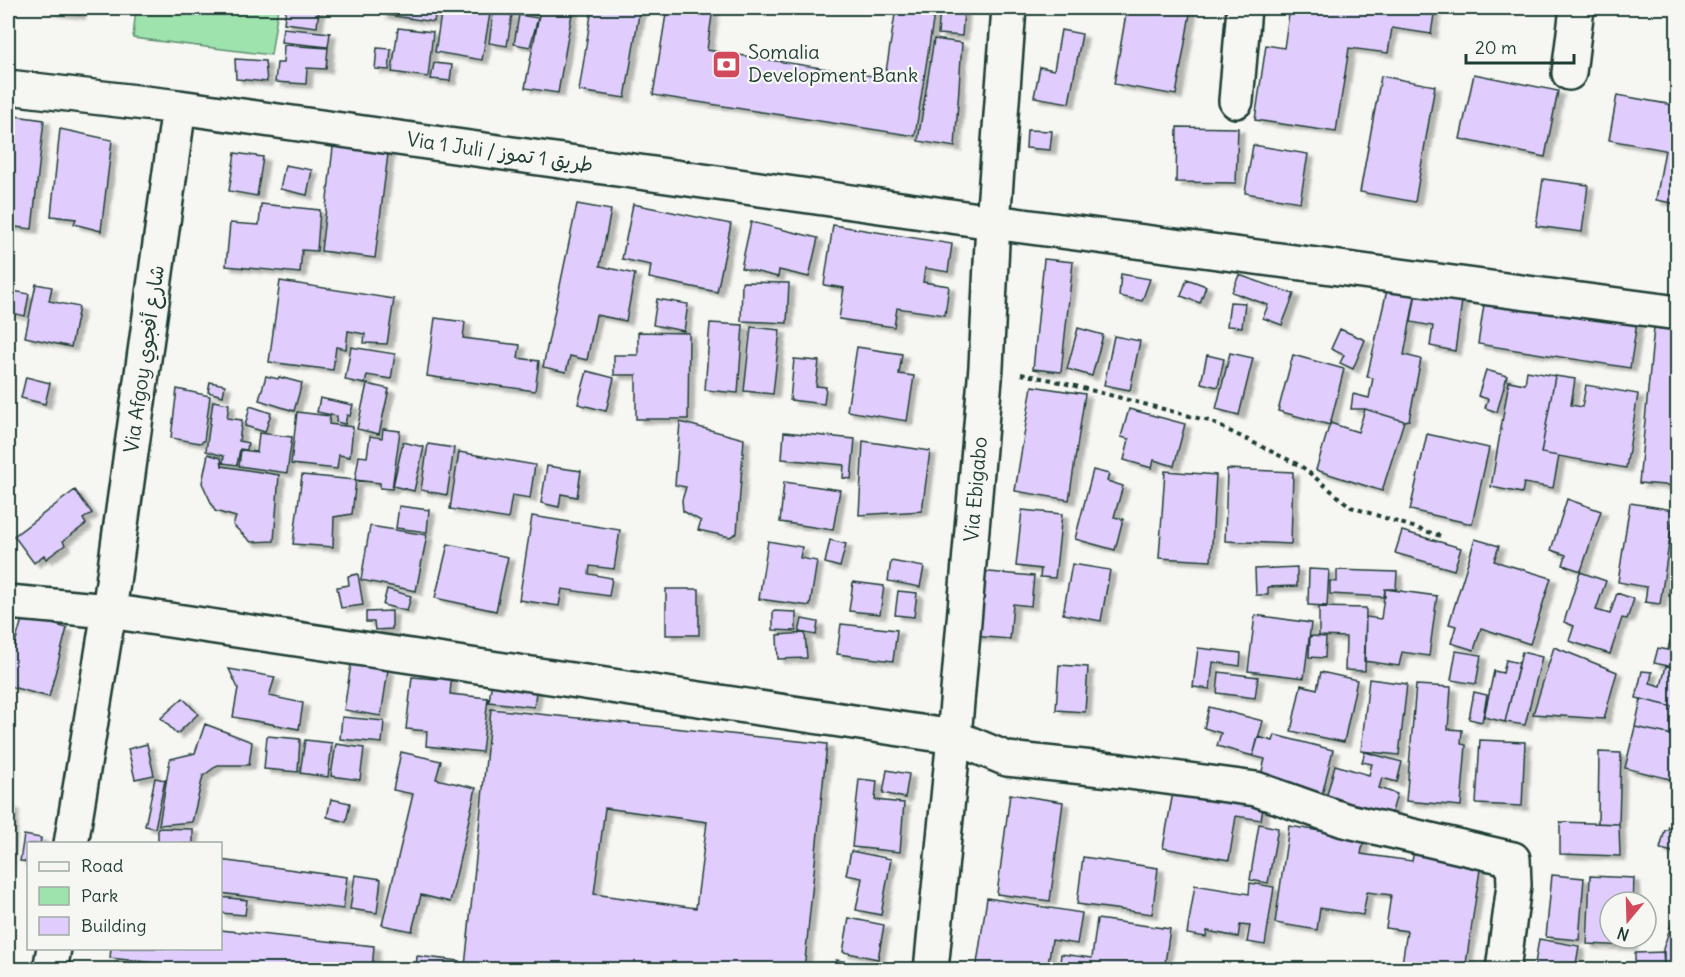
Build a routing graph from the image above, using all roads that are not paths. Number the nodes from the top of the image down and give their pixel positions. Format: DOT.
graph roads {
  1 [pos="1009,8"];
  2 [pos="1244,8"];
  3 [pos="1577,8"];
  4 [pos="1569,73"];
  5 [pos="8,87"];
  6 [pos="1236,101"];
  7 [pos="179,106"];
  8 [pos="993,222"];
  9 [pos="1677,313"];
  10 [pos="8,602"];
  11 [pos="109,611"];
  12 [pos="954,737"];
  13 [pos="71,842"];
  14 [pos="54,950"];
  15 [pos="50,969"];
  16 [pos="931,969"];
  17 [pos="1503,969"];
  1 -- 8 [label="street, Via Ebigabo"];
  2 -- 6 [label="street"];
  3 -- 4 [label="street"];
  5 -- 7 [label="street, Via 1 Juli / طريق 1 تموز"];
  7 -- 8 [label="street, Via 1 Juli / طريق 1 تموز"];
  7 -- 11 [label="street, Via Afgoy شارع أفجوي"];
  8 -- 9 [label="street, Via 1 Juli / طريق 1 تموز"];
  8 -- 12 [label="street, Via Ebigabo"];
  10 -- 11 [label="street"];
  11 -- 12 [label="street"];
  11 -- 13 [label="street, Via Afgoy شارع أفجوي"];
  12 -- 16 [label="street, Via Ebigabo"];
  12 -- 17 [label="street"];
  14 -- 15 [label="street"];
}
